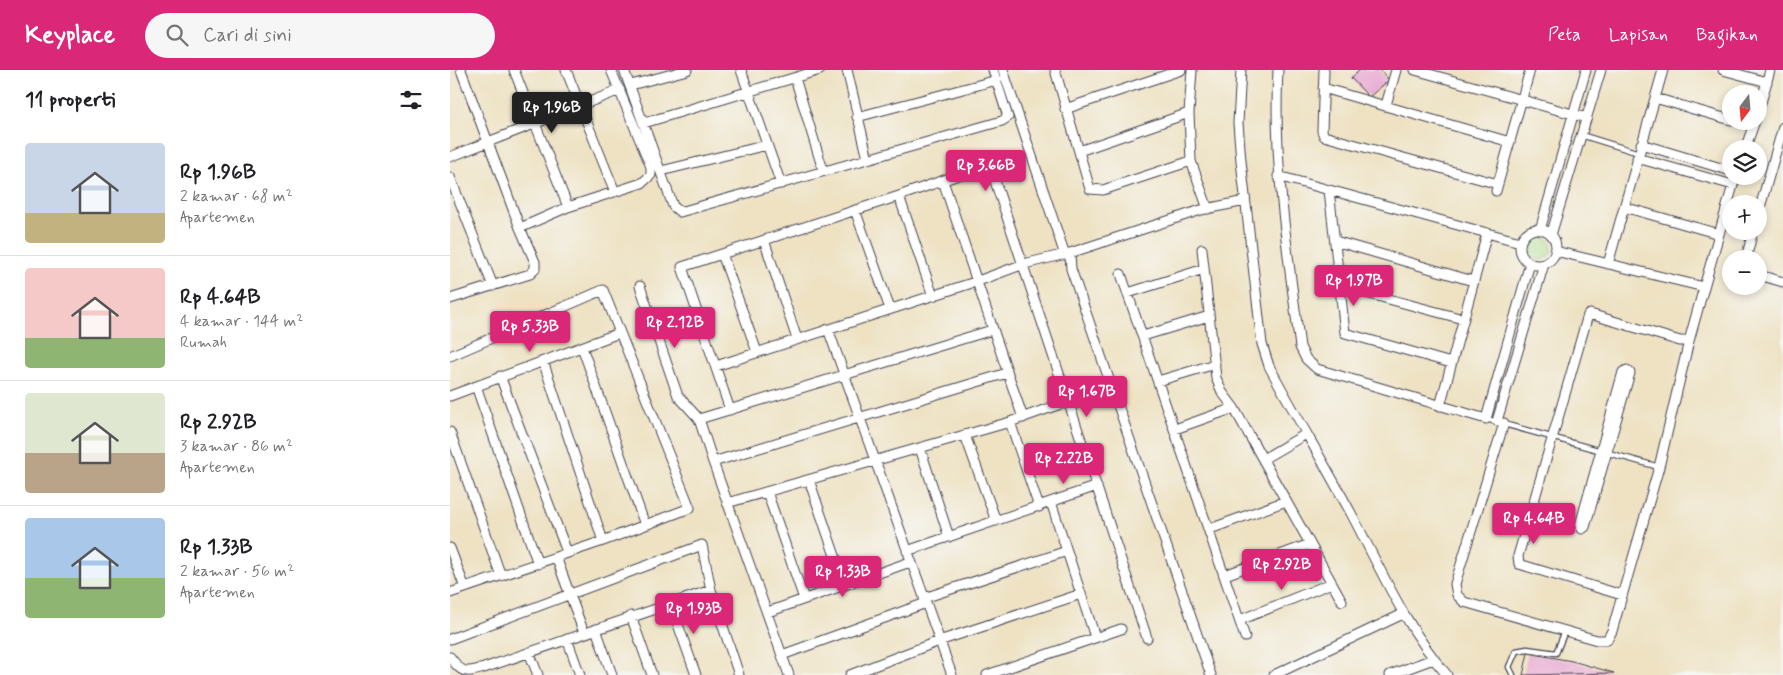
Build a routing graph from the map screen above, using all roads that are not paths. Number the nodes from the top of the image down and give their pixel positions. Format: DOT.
graph roads {
  1 [pos="461,70"];
  2 [pos="514,70"];
  3 [pos="566,70"];
  4 [pos="612,70"];
  5 [pos="624,70"];
  6 [pos="687,70"];
  7 [pos="741,70"];
  8 [pos="820,70"];
  9 [pos="993,70"];
  10 [pos="1003,70"];
  11 [pos="1055,70"];
  12 [pos="1180,70"];
  13 [pos="1192,70"];
  14 [pos="1241,70"];
  15 [pos="1278,70"];
  16 [pos="1324,70"];
  17 [pos="1396,70"];
  18 [pos="1415,70"];
  19 [pos="1530,70"];
  20 [pos="1586,70"];
  21 [pos="1601,70"];
  22 [pos="1662,70"];
  23 [pos="1723,70"];
  24 [pos="1770,70"];
  25 [pos="850,71"];
  26 [pos="795,78"];
  27 [pos="997,80"];
  28 [pos="1767,82"];
  29 [pos="631,85"];
  30 [pos="1766,85"];
  31 [pos="1323,88"];
  32 [pos="620,90"];
  33 [pos="750,91"];
  34 [pos="1655,98"];
  35 [pos="1521,101"];
  36 [pos="1386,105"];
  37 [pos="580,106"];
  38 [pos="1066,109"];
  39 [pos="1189,113"];
  40 [pos="1573,114"];
  41 [pos="857,117"];
  42 [pos="1722,117"];
  43 [pos="1587,118"];
  44 [pos="644,123"];
  45 [pos="535,125"];
  46 [pos="1783,127"];
  47 [pos="1581,135"];
  48 [pos="1510,142"];
  49 [pos="488,143"];
  50 [pos="766,145"];
  51 [pos="1780,145"];
  52 [pos="1079,151"];
  53 [pos="1639,152"];
  54 [pos="450,156"];
  55 [pos="868,159"];
  56 [pos="1191,161"];
  57 [pos="1722,169"];
  58 [pos="823,170"];
  59 [pos="661,171"];
  60 [pos="1278,176"];
  61 [pos="450,177"];
  62 [pos="1722,177"];
  63 [pos="943,181"];
  64 [pos="781,184"];
  65 [pos="1734,185"];
  66 [pos="1329,190"];
  67 [pos="615,192"];
  68 [pos="1764,195"];
  69 [pos="899,196"];
  70 [pos="1245,201"];
  71 [pos="568,207"];
  72 [pos="1624,207"];
  73 [pos="1208,209"];
  74 [pos="855,210"];
  75 [pos="520,228"];
  76 [pos="1540,230"];
  77 [pos="1487,232"];
  78 [pos="1719,234"];
  79 [pos="1551,235"];
  80 [pos="764,240"];
  81 [pos="1335,241"];
  82 [pos="1520,242"];
  83 [pos="1202,249"];
  84 [pos="1555,251"];
  85 [pos="722,254"];
  86 [pos="1067,254"];
  87 [pos="1530,263"];
  88 [pos="1024,264"];
  89 [pos="1544,264"];
  90 [pos="1608,264"];
  91 [pos="1204,269"];
  92 [pos="1121,274"];
  93 [pos="1767,277"];
  94 [pos="1782,280"];
  95 [pos="978,281"];
  96 [pos="1473,281"];
  97 [pos="493,286"];
  98 [pos="640,286"];
  99 [pos="1340,286"];
  100 [pos="1704,287"];
  101 [pos="1128,293"];
  102 [pos="933,296"];
  103 [pos="450,299"];
  104 [pos="890,309"];
  105 [pos="1209,316"];
  106 [pos="1463,319"];
  107 [pos="828,329"];
  108 [pos="992,330"];
  109 [pos="619,333"];
  110 [pos="1142,336"];
  111 [pos="797,339"];
  112 [pos="1689,341"];
  113 [pos="582,347"];
  114 [pos="757,352"];
  115 [pos="450,356"];
  116 [pos="543,361"];
  117 [pos="1451,363"];
  118 [pos="1215,364"];
  119 [pos="716,366"];
  120 [pos="1007,373"];
  121 [pos="844,375"];
  122 [pos="500,376"];
  123 [pos="1158,381"];
  124 [pos="476,386"];
  125 [pos="450,396"];
  126 [pos="1069,401"];
  127 [pos="1440,406"];
  128 [pos="1234,408"];
  129 [pos="730,410"];
  130 [pos="859,416"];
  131 [pos="1023,418"];
  132 [pos="699,419"];
  133 [pos="1486,419"];
  134 [pos="1010,422"];
  135 [pos="1501,422"];
  136 [pos="1175,429"];
  137 [pos="450,432"];
  138 [pos="1306,434"];
  139 [pos="965,435"];
  140 [pos="1553,437"];
  141 [pos="920,448"];
  142 [pos="1603,451"];
  143 [pos="1263,459"];
  144 [pos="875,461"];
  145 [pos="713,462"];
  146 [pos="1658,467"];
  147 [pos="809,480"];
  148 [pos="1097,486"];
  149 [pos="767,492"];
  150 [pos="1286,501"];
  151 [pos="1051,502"];
  152 [pos="726,504"];
  153 [pos="1039,506"];
  154 [pos="996,521"];
  155 [pos="645,525"];
  156 [pos="1210,529"];
  157 [pos="949,536"];
  158 [pos="604,541"];
  159 [pos="1310,544"];
  160 [pos="450,548"];
  161 [pos="906,551"];
  162 [pos="1067,551"];
  163 [pos="567,552"];
  164 [pos="556,557"];
  165 [pos="910,562"];
  166 [pos="538,564"];
  167 [pos="1225,575"];
  168 [pos="501,576"];
  169 [pos="1332,583"];
  170 [pos="845,585"];
  171 [pos="465,588"];
  172 [pos="711,590"];
  173 [pos="450,593"];
  174 [pos="571,594"];
  175 [pos="1081,594"];
  176 [pos="1622,595"];
  177 [pos="804,599"];
  178 [pos="925,600"];
  179 [pos="1342,601"];
  180 [pos="670,602"];
  181 [pos="768,612"];
  182 [pos="1404,614"];
  183 [pos="631,616"];
  184 [pos="1240,620"];
  185 [pos="596,628"];
  186 [pos="1122,629"];
  187 [pos="1565,631"];
  188 [pos="584,633"];
  189 [pos="1096,637"];
  190 [pos="1245,637"];
  191 [pos="1147,638"];
  192 [pos="450,639"];
  193 [pos="567,639"];
  194 [pos="939,641"];
  195 [pos="529,652"];
  196 [pos="782,655"];
  197 [pos="450,657"];
  198 [pos="1433,659"];
  199 [pos="485,672"];
  200 [pos="538,675"];
  201 [pos="580,675"];
  202 [pos="612,675"];
  203 [pos="652,675"];
  204 [pos="696,675"];
  205 [pos="739,675"];
  206 [pos="789,675"];
  207 [pos="850,675"];
  208 [pos="952,675"];
  209 [pos="987,675"];
  210 [pos="1211,675"];
  211 [pos="1274,675"];
  212 [pos="1390,675"];
  213 [pos="1447,675"];
  214 [pos="1513,675"];
  1 -- 49 [label="street"];
  2 -- 45 [label="street"];
  3 -- 37 [label="street"];
  4 -- 32 [label="street"];
  5 -- 29 [label="street"];
  6 -- 29 [label="street"];
  7 -- 33 [label="street"];
  8 -- 26 [label="street"];
  9 -- 27 [label="street"];
  10 -- 86 [label="street"];
  11 -- 38 [label="street"];
  12 -- 38 [label="street"];
  13 -- 39 [label="street"];
  14 -- 70 [label="street"];
  15 -- 60 [label="street"];
  16 -- 31 [label="street"];
  17 -- 36 [label="street"];
  18 -- 35 [label="street"];
  19 -- 35 [label="street"];
  20 -- 40 [label="street"];
  21 -- 43 [label="street"];
  22 -- 34 [label="street"];
  23 -- 28 [label="street"];
  24 -- 28 [label="street"];
  25 -- 41 [label="street"];
  26 -- 33 [label="street"];
  26 -- 58 [label="street"];
  27 -- 41 [label="street"];
  27 -- 55 [label="street"];
  28 -- 30 [label="street"];
  29 -- 44 [label="street"];
  31 -- 36 [label="street"];
  31 -- 48 [label="street"];
  32 -- 37 [label="street"];
  32 -- 67 [label="street"];
  33 -- 44 [label="street"];
  33 -- 50 [label="street"];
  34 -- 42 [label="street"];
  34 -- 53 [label="street"];
  35 -- 40 [label="street"];
  35 -- 48 [label="street"];
  36 -- 48 [label="street"];
  37 -- 45 [label="street"];
  37 -- 67 [label="street"];
  38 -- 52 [label="street"];
  39 -- 52 [label="street"];
  39 -- 56 [label="street"];
  40 -- 43 [label="street"];
  40 -- 76 [label="street"];
  41 -- 55 [label="street"];
  43 -- 47 [label="street"];
  44 -- 59 [label="street"];
  45 -- 49 [label="street"];
  45 -- 71 [label="street"];
  46 -- 51 [label="street"];
  47 -- 53 [label="lane"];
  47 -- 79 [label="street"];
  49 -- 54 [label="street"];
  49 -- 75 [label="street"];
  50 -- 59 [label="street"];
  50 -- 64 [label="street"];
  51 -- 68 [label="street"];
  52 -- 56 [label="street"];
  53 -- 57 [label="street"];
  53 -- 62 [label="street"];
  53 -- 72 [label="street"];
  55 -- 58 [label="street"];
  56 -- 73 [label="street"];
  58 -- 64 [label="street"];
  59 -- 64 [label="street"];
  60 -- 66 [label="street"];
  60 -- 127 [label="street"];
  61 -- 97 [label="street"];
  63 -- 69 [label="street"];
  63 -- 88 [label="street"];
  63 -- 95 [label="street"];
  65 -- 78 [label="street"];
  66 -- 77 [label="street"];
  66 -- 81 [label="street"];
  67 -- 71 [label="street"];
  69 -- 74 [label="street"];
  69 -- 102 [label="street"];
  70 -- 73 [label="street"];
  70 -- 138 [label="street"];
  71 -- 75 [label="street"];
  72 -- 78 [label="street"];
  72 -- 90 [label="street"];
  73 -- 86 [label="street"];
  74 -- 80 [label="street"];
  74 -- 104 [label="street"];
  75 -- 97 [label="street"];
  76 -- 79 [label="street"];
  76 -- 82 [label="street"];
  77 -- 82 [label="street"];
  77 -- 96 [label="street"];
  78 -- 100 [label="street"];
  79 -- 84 [label="street"];
  80 -- 85 [label="street"];
  80 -- 111 [label="street"];
  81 -- 96 [label="street"];
  81 -- 99 [label="street"];
  82 -- 87 [label="street"];
  83 -- 91 [label="street"];
  84 -- 89 [label="street"];
  84 -- 90 [label="street"];
  85 -- 114 [label="street"];
  85 -- 119 [label="street"];
  86 -- 88 [label="street"];
  86 -- 210 [label="street"];
  87 -- 89 [label="street"];
  87 -- 133 [label="street"];
  88 -- 95 [label="street"];
  88 -- 126 [label="street"];
  89 -- 135 [label="street"];
  90 -- 100 [label="street"];
  91 -- 101 [label="street"];
  91 -- 105 [label="street"];
  92 -- 101 [label="street"];
  93 -- 94 [label="street"];
  95 -- 102 [label="street"];
  95 -- 108 [label="street"];
  96 -- 106 [label="street"];
  97 -- 103 [label="street"];
  98 -- 132 [label="street"];
  99 -- 106 [label="street"];
  99 -- 117 [label="street"];
  100 -- 112 [label="street"];
  101 -- 110 [label="street"];
  102 -- 104 [label="street"];
  104 -- 107 [label="street"];
  105 -- 110 [label="street"];
  105 -- 118 [label="street"];
  106 -- 117 [label="street"];
  107 -- 111 [label="street"];
  107 -- 121 [label="street"];
  108 -- 120 [label="street"];
  108 -- 121 [label="street"];
  109 -- 113 [label="street"];
  109 -- 115 [label="street"];
  109 -- 155 [label="street"];
  110 -- 123 [label="street"];
  111 -- 114 [label="street"];
  112 -- 140 [label="street"];
  112 -- 146 [label="street"];
  113 -- 116 [label="street"];
  113 -- 155 [label="street"];
  114 -- 119 [label="street"];
  116 -- 122 [label="street"];
  116 -- 158 [label="street"];
  117 -- 127 [label="street"];
  118 -- 123 [label="street"];
  118 -- 128 [label="street"];
  119 -- 129 [label="street"];
  120 -- 130 [label="street"];
  120 -- 131 [label="street"];
  121 -- 129 [label="street"];
  121 -- 130 [label="street"];
  122 -- 124 [label="street"];
  122 -- 163 [label="street"];
  123 -- 136 [label="street"];
  124 -- 125 [label="street"];
  124 -- 166 [label="street"];
  126 -- 131 [label="street"];
  126 -- 148 [label="street"];
  127 -- 133 [label="street"];
  128 -- 136 [label="street"];
  128 -- 143 [label="street"];
  129 -- 132 [label="street"];
  130 -- 144 [label="street"];
  130 -- 145 [label="street"];
  131 -- 134 [label="street"];
  132 -- 145 [label="street"];
  133 -- 135 [label="lane"];
  134 -- 139 [label="street"];
  134 -- 153 [label="street"];
  135 -- 140 [label="lane"];
  135 -- 187 [label="street"];
  136 -- 156 [label="street"];
  137 -- 168 [label="street"];
  138 -- 143 [label="street"];
  138 -- 182 [label="street"];
  139 -- 141 [label="street"];
  139 -- 154 [label="street"];
  140 -- 142 [label="lane"];
  140 -- 176 [label="street"];
  141 -- 144 [label="street"];
  141 -- 157 [label="street"];
  142 -- 142 [label="street"];
  142 -- 142 [label="street"];
  142 -- 146 [label="lane"];
  143 -- 150 [label="street"];
  144 -- 147 [label="street"];
  144 -- 161 [label="street"];
  145 -- 152 [label="street"];
  146 -- 176 [label="street"];
  147 -- 149 [label="street"];
  147 -- 170 [label="street"];
  148 -- 151 [label="street"];
  148 -- 191 [label="street"];
  149 -- 152 [label="street"];
  149 -- 177 [label="street"];
  150 -- 156 [label="street"];
  150 -- 159 [label="street"];
  151 -- 153 [label="street"];
  151 -- 162 [label="street"];
  152 -- 181 [label="street"];
  153 -- 154 [label="street"];
  154 -- 157 [label="street"];
  155 -- 158 [label="street"];
  156 -- 167 [label="street"];
  157 -- 161 [label="street"];
  158 -- 163 [label="street"];
  159 -- 167 [label="street"];
  159 -- 169 [label="street"];
  160 -- 171 [label="street"];
  161 -- 165 [label="street"];
  162 -- 175 [label="street"];
  162 -- 178 [label="street"];
  163 -- 164 [label="street"];
  164 -- 166 [label="street"];
  164 -- 174 [label="street"];
  165 -- 170 [label="street"];
  165 -- 178 [label="street"];
  166 -- 168 [label="street"];
  167 -- 184 [label="street"];
  168 -- 171 [label="street"];
  169 -- 179 [label="street"];
  169 -- 184 [label="street"];
  170 -- 177 [label="street"];
  171 -- 173 [label="street"];
  172 -- 174 [label="street"];
  172 -- 180 [label="street"];
  172 -- 205 [label="street"];
  174 -- 188 [label="street"];
  174 -- 192 [label="street"];
  175 -- 189 [label="street"];
  175 -- 194 [label="street"];
  176 -- 187 [label="street"];
  177 -- 181 [label="street"];
  178 -- 194 [label="street"];
  178 -- 196 [label="street"];
  180 -- 183 [label="street"];
  180 -- 204 [label="street"];
  181 -- 196 [label="street"];
  182 -- 198 [label="street"];
  182 -- 211 [label="street"];
  183 -- 185 [label="street"];
  183 -- 203 [label="street"];
  184 -- 190 [label="street"];
  185 -- 188 [label="street"];
  185 -- 202 [label="street"];
  186 -- 189 [label="street"];
  187 -- 214 [label="lane"];
  188 -- 193 [label="street"];
  189 -- 209 [label="street"];
  193 -- 195 [label="street"];
  193 -- 201 [label="street"];
  194 -- 207 [label="street"];
  194 -- 208 [label="street"];
  195 -- 199 [label="street"];
  195 -- 200 [label="street"];
  196 -- 206 [label="street"];
  197 -- 199 [label="street"];
  198 -- 212 [label="street"];
  198 -- 213 [label="street"];
}
